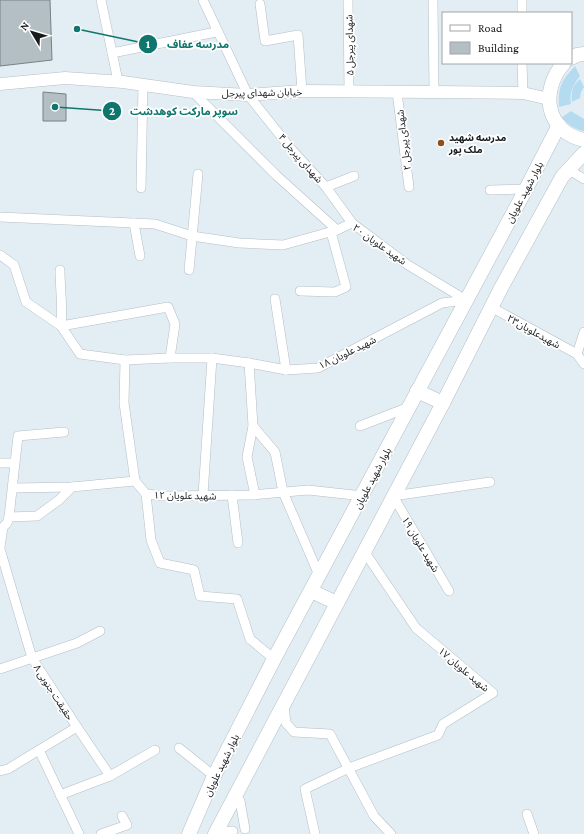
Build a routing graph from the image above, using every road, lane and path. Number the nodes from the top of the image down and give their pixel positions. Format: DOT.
graph roads {
  1 [pos="100,0"];
  2 [pos="203,0"];
  3 [pos="348,0"];
  4 [pos="433,0"];
  5 [pos="522,0"];
  6 [pos="260,4"];
  7 [pos="522,12"];
  8 [pos="216,32"];
  9 [pos="112,53"];
  10 [pos="522,64"];
  11 [pos="563,64"];
  12 [pos="118,82"];
  13 [pos="0,84"];
  14 [pos="143,84"];
  15 [pos="302,91"];
  16 [pos="349,91"];
  17 [pos="193,92"];
  18 [pos="397,92"];
  19 [pos="434,92"];
  20 [pos="523,94"];
  21 [pos="248,95"];
  22 [pos="549,99"];
  23 [pos="559,125"];
  24 [pos="584,140"];
  25 [pos="584,154"];
  26 [pos="569,170"];
  27 [pos="198,174"];
  28 [pos="354,176"];
  29 [pos="584,178"];
  30 [pos="326,187"];
  31 [pos="408,187"];
  32 [pos="141,188"];
  33 [pos="526,189"];
  34 [pos="490,190"];
  35 [pos="0,217"];
  36 [pos="134,223"];
  37 [pos="352,223"];
  38 [pos="334,231"];
  39 [pos="192,236"];
  40 [pos="0,255"];
  41 [pos="140,256"];
  42 [pos="60,270"];
  43 [pos="189,270"];
  44 [pos="300,291"];
  45 [pos="275,299"];
  46 [pos="466,300"];
  47 [pos="492,307"];
  48 [pos="61,326"];
  49 [pos="584,332"];
  50 [pos="577,354"];
  51 [pos="170,358"];
  52 [pos="212,358"];
  53 [pos="125,360"];
  54 [pos="249,363"];
  55 [pos="584,364"];
  56 [pos="286,370"];
  57 [pos="417,391"];
  58 [pos="443,403"];
  59 [pos="409,407"];
  60 [pos="253,426"];
  61 [pos="360,426"];
  62 [pos="64,432"];
  63 [pos="0,463"];
  64 [pos="14,463"];
  65 [pos="135,481"];
  66 [pos="490,482"];
  67 [pos="72,487"];
  68 [pos="14,488"];
  69 [pos="283,492"];
  70 [pos="146,494"];
  71 [pos="203,495"];
  72 [pos="232,495"];
  73 [pos="256,495"];
  74 [pos="363,496"];
  75 [pos="393,496"];
  76 [pos="4,524"];
  77 [pos="238,543"];
  78 [pos="0,548"];
  79 [pos="364,551"];
  80 [pos="319,575"];
  81 [pos="449,590"];
  82 [pos="311,591"];
  83 [pos="337,603"];
  84 [pos="100,632"];
  85 [pos="32,658"];
  86 [pos="274,659"];
  87 [pos="0,669"];
  88 [pos="284,701"];
  89 [pos="77,726"];
  90 [pos="178,748"];
  91 [pos="39,750"];
  92 [pos="155,750"];
  93 [pos="349,768"];
  94 [pos="0,771"];
  95 [pos="110,776"];
  96 [pos="214,776"];
  97 [pos="234,794"];
  98 [pos="60,795"];
  99 [pos="527,814"];
  100 [pos="122,816"];
  101 [pos="245,829"];
  102 [pos="233,831"];
  103 [pos="215,833"];
  104 [pos="79,834"];
  105 [pos="101,834"];
  106 [pos="189,834"];
  107 [pos="315,834"];
  108 [pos="391,834"];
  109 [pos="534,834"];
  1 -- 9 [label="street"];
  2 -- 8 [label="street, شهدای پیرجل ۴"];
  3 -- 16 [label="street, شهدای پیرجل ۵"];
  4 -- 19 [label="street"];
  5 -- 7 [label="street"];
  6 -- 15 [label="street"];
  8 -- 9 [label="street"];
  8 -- 21 [label="street, شهدای پیرجل ۴"];
  9 -- 12 [label="street"];
  10 -- 20 [label="street"];
  11 -- 22 [label="main road"];
  12 -- 13 [label="main road, خیابان شهدای پیرجل"];
  12 -- 14 [label="main road, خیابان شهدای پیرجل"];
  14 -- 17 [label="main road, خیابان شهدای پیرجل"];
  14 -- 32 [label="street"];
  15 -- 16 [label="main road, خیابان شهدای پیرجل"];
  15 -- 21 [label="main road, خیابان شهدای پیرجل"];
  16 -- 18 [label="main road, خیابان شهدای پیرجل"];
  17 -- 21 [label="main road, خیابان شهدای پیرجل"];
  17 -- 38 [label="street"];
  18 -- 19 [label="main road, خیابان شهدای پیرجل"];
  18 -- 31 [label="street, شهدای پیرجل ۲"];
  19 -- 20 [label="main road, خیابان شهدای پیرجل"];
  20 -- 22 [label="main road, خیابان شهدای پیرجل"];
  21 -- 30 [label="street, شهدای پیرجل ۴"];
  22 -- 23 [label="main road"];
  23 -- 24 [label="main road"];
  23 -- 33 [label="main road, بلوار شهید علویان"];
  25 -- 26 [label="main road"];
  26 -- 29 [label="street"];
  26 -- 47 [label="main road"];
  27 -- 39 [label="street"];
  28 -- 30 [label="street"];
  30 -- 37 [label="street, شهدای پیرجل ۴"];
  33 -- 34 [label="street"];
  33 -- 46 [label="main road, بلوار شهید علویان"];
  35 -- 36 [label="street, شهید علویان ۲۰"];
  36 -- 39 [label="street, شهید علویان ۲۰"];
  36 -- 41 [label="street"];
  37 -- 38 [label="street, شهید علویان ۲۰"];
  37 -- 46 [label="street, شهید علویان ۲۰"];
  38 -- 39 [label="street, شهید علویان ۲۰"];
  38 -- 44 [label="street"];
  39 -- 43 [label="street"];
  40 -- 48 [label="street, شهید علویان ۱۸"];
  42 -- 48 [label="street"];
  45 -- 56 [label="street"];
  46 -- 56 [label="street, شهید علویان ۱۸"];
  46 -- 57 [label="main road, بلوار شهید علویان"];
  47 -- 50 [label="street, شهیدعلویان۲۳"];
  47 -- 58 [label="main road"];
  48 -- 51 [label="street"];
  48 -- 53 [label="street, شهید علویان ۱۸"];
  49 -- 50 [label="street"];
  50 -- 55 [label="street"];
  51 -- 52 [label="street, شهید علویان ۱۸"];
  51 -- 53 [label="street, شهید علویان ۱۸"];
  52 -- 54 [label="street, شهید علویان ۱۸"];
  52 -- 71 [label="street"];
  53 -- 65 [label="street"];
  54 -- 56 [label="street, شهید علویان ۱۸"];
  54 -- 60 [label="street"];
  57 -- 58 [label="main road"];
  57 -- 59 [label="main road, بلوار شهید علویان"];
  58 -- 75 [label="main road"];
  59 -- 61 [label="street"];
  59 -- 74 [label="main road, بلوار شهید علویان"];
  60 -- 69 [label="street"];
  60 -- 73 [label="street"];
  62 -- 64 [label="street, حقیقت جنوبی ۸"];
  63 -- 64 [label="street"];
  64 -- 68 [label="street, حقیقت جنوبی ۸"];
  65 -- 67 [label="street"];
  65 -- 70 [label="street, شهید علویان ۱۲"];
  66 -- 75 [label="street"];
  67 -- 68 [label="street"];
  67 -- 76 [label="street"];
  68 -- 76 [label="street, حقیقت جنوبی ۸"];
  69 -- 73 [label="street, شهید علویان ۱۲"];
  69 -- 74 [label="street, شهید علویان ۱۲"];
  69 -- 80 [label="street"];
  70 -- 71 [label="street, شهید علویان ۱۲"];
  70 -- 86 [label="street"];
  71 -- 72 [label="street, شهید علویان ۱۲"];
  72 -- 73 [label="street, شهید علویان ۱۲"];
  72 -- 77 [label="street"];
  74 -- 80 [label="main road, بلوار شهید علویان"];
  75 -- 79 [label="main road"];
  75 -- 81 [label="street, شهید علویان ۱۹"];
  76 -- 78 [label="street, حقیقت جنوبی ۸"];
  78 -- 85 [label="street, حقیقت جنوبی ۸"];
  79 -- 83 [label="main road"];
  79 -- 93 [label="street, شهید علویان ۱۷"];
  80 -- 82 [label="main road, بلوار شهید علویان"];
  82 -- 83 [label="main road"];
  82 -- 86 [label="main road, بلوار شهید علویان"];
  83 -- 88 [label="main road"];
  84 -- 85 [label="street"];
  85 -- 87 [label="street"];
  85 -- 89 [label="street, حقیقت جنوبی ۸"];
  86 -- 96 [label="main road, بلوار شهید علویان"];
  88 -- 93 [label="street"];
  88 -- 97 [label="main road"];
  89 -- 91 [label="street, حقیقت جنوبی ۸"];
  89 -- 95 [label="street"];
  90 -- 96 [label="street"];
  91 -- 94 [label="street, حقیقت جنوبی ۸"];
  91 -- 98 [label="street"];
  92 -- 95 [label="street"];
  93 -- 107 [label="street"];
  93 -- 108 [label="street"];
  95 -- 98 [label="street"];
  96 -- 106 [label="main road, بلوار شهید علویان"];
  97 -- 101 [label="street"];
  97 -- 103 [label="main road"];
  98 -- 104 [label="street"];
  99 -- 109 [label="street"];
  100 -- 105 [label="street"];
  102 -- 103 [label="street"];
}
